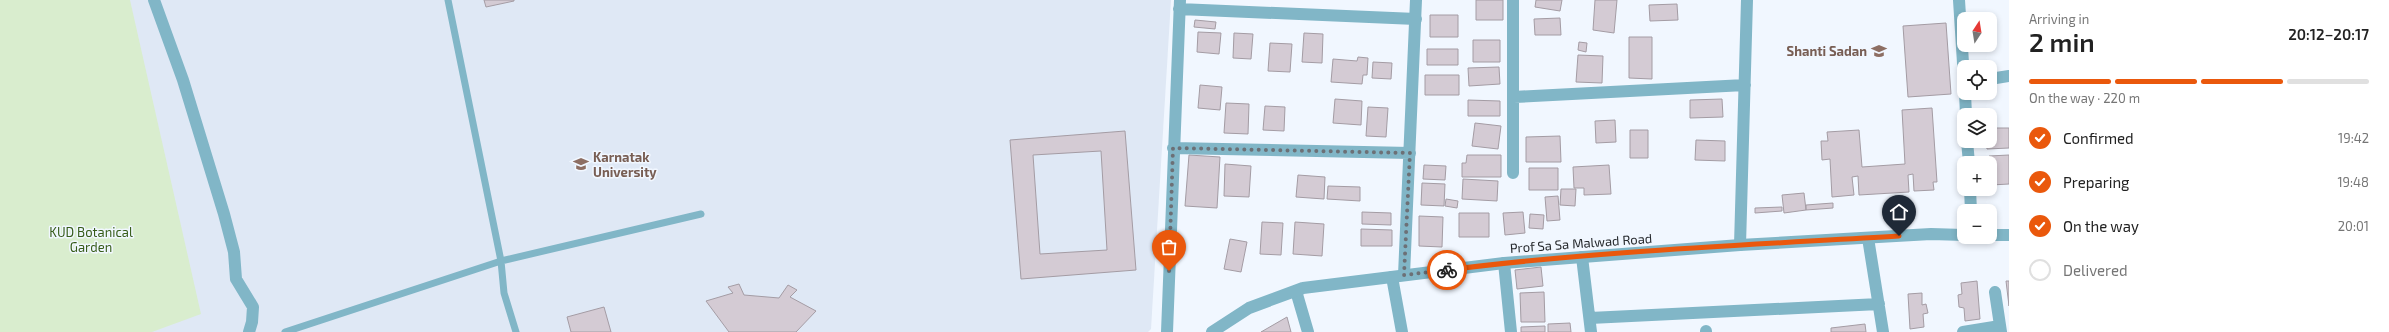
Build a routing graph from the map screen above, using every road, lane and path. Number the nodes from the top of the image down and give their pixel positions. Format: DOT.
graph roads {
  1 [pos="154,0"];
  2 [pos="448,0"];
  3 [pos="1416,0"];
  4 [pos="1513,0"];
  5 [pos="1747,0"];
  6 [pos="1959,0"];
  7 [pos="1180,4"];
  8 [pos="1416,19"];
  9 [pos="1963,60"];
  10 [pos="2009,76"];
  11 [pos="1997,78"];
  12 [pos="1745,85"];
  13 [pos="1514,97"];
  14 [pos="1173,148"];
  15 [pos="1410,153"];
  16 [pos="1513,172"];
  17 [pos="701,214"];
  18 [pos="1957,235"];
  19 [pos="1997,235"];
  20 [pos="2009,236"];
  21 [pos="1868,238"];
  22 [pos="1740,245"];
  23 [pos="1582,257"];
  24 [pos="502,261"];
  25 [pos="1504,263"];
  26 [pos="1398,276"];
  27 [pos="1296,291"];
  28 [pos="1995,292"];
  29 [pos="1879,304"];
  30 [pos="1590,318"];
  31 [pos="2000,329"];
  32 [pos="249,332"];
  33 [pos="285,332"];
  34 [pos="516,332"];
  35 [pos="1167,332"];
  36 [pos="1212,332"];
  37 [pos="1308,332"];
  38 [pos="1402,332"];
  39 [pos="1511,332"];
  40 [pos="1591,332"];
  41 [pos="1884,332"];
  42 [pos="1962,332"];
  1 -- 32 [label="street"];
  2 -- 24 [label="lane"];
  3 -- 8 [label="street"];
  4 -- 13 [label="street"];
  5 -- 12 [label="street"];
  6 -- 9 [label="street"];
  7 -- 8 [label="street"];
  7 -- 14 [label="street"];
  8 -- 15 [label="street"];
  10 -- 11 [label="street"];
  12 -- 13 [label="street"];
  12 -- 22 [label="street"];
  13 -- 16 [label="street"];
  14 -- 15 [label="street"];
  14 -- 35 [label="street"];
  15 -- 26 [label="street"];
  17 -- 24 [label="lane"];
  18 -- 21 [label="street, Prof Sa Sa Malwad Road"];
  19 -- 20 [label="street"];
  21 -- 22 [label="street, Prof Sa Sa Malwad Road"];
  21 -- 29 [label="street"];
  22 -- 23 [label="street, Prof Sa Sa Malwad Road"];
  23 -- 25 [label="street, Prof Sa Sa Malwad Road"];
  23 -- 30 [label="street"];
  24 -- 33 [label="lane"];
  24 -- 34 [label="lane"];
  25 -- 26 [label="street, Prof Sa Sa Malwad Road"];
  25 -- 39 [label="street"];
  26 -- 27 [label="street, Prof Sa Sa Malwad Road"];
  26 -- 38 [label="street"];
  27 -- 36 [label="street, Prof Sa Sa Malwad Road"];
  27 -- 37 [label="street"];
  28 -- 31 [label="street"];
  29 -- 30 [label="street"];
  29 -- 41 [label="street"];
  30 -- 40 [label="street"];
  31 -- 42 [label="street"];
}
